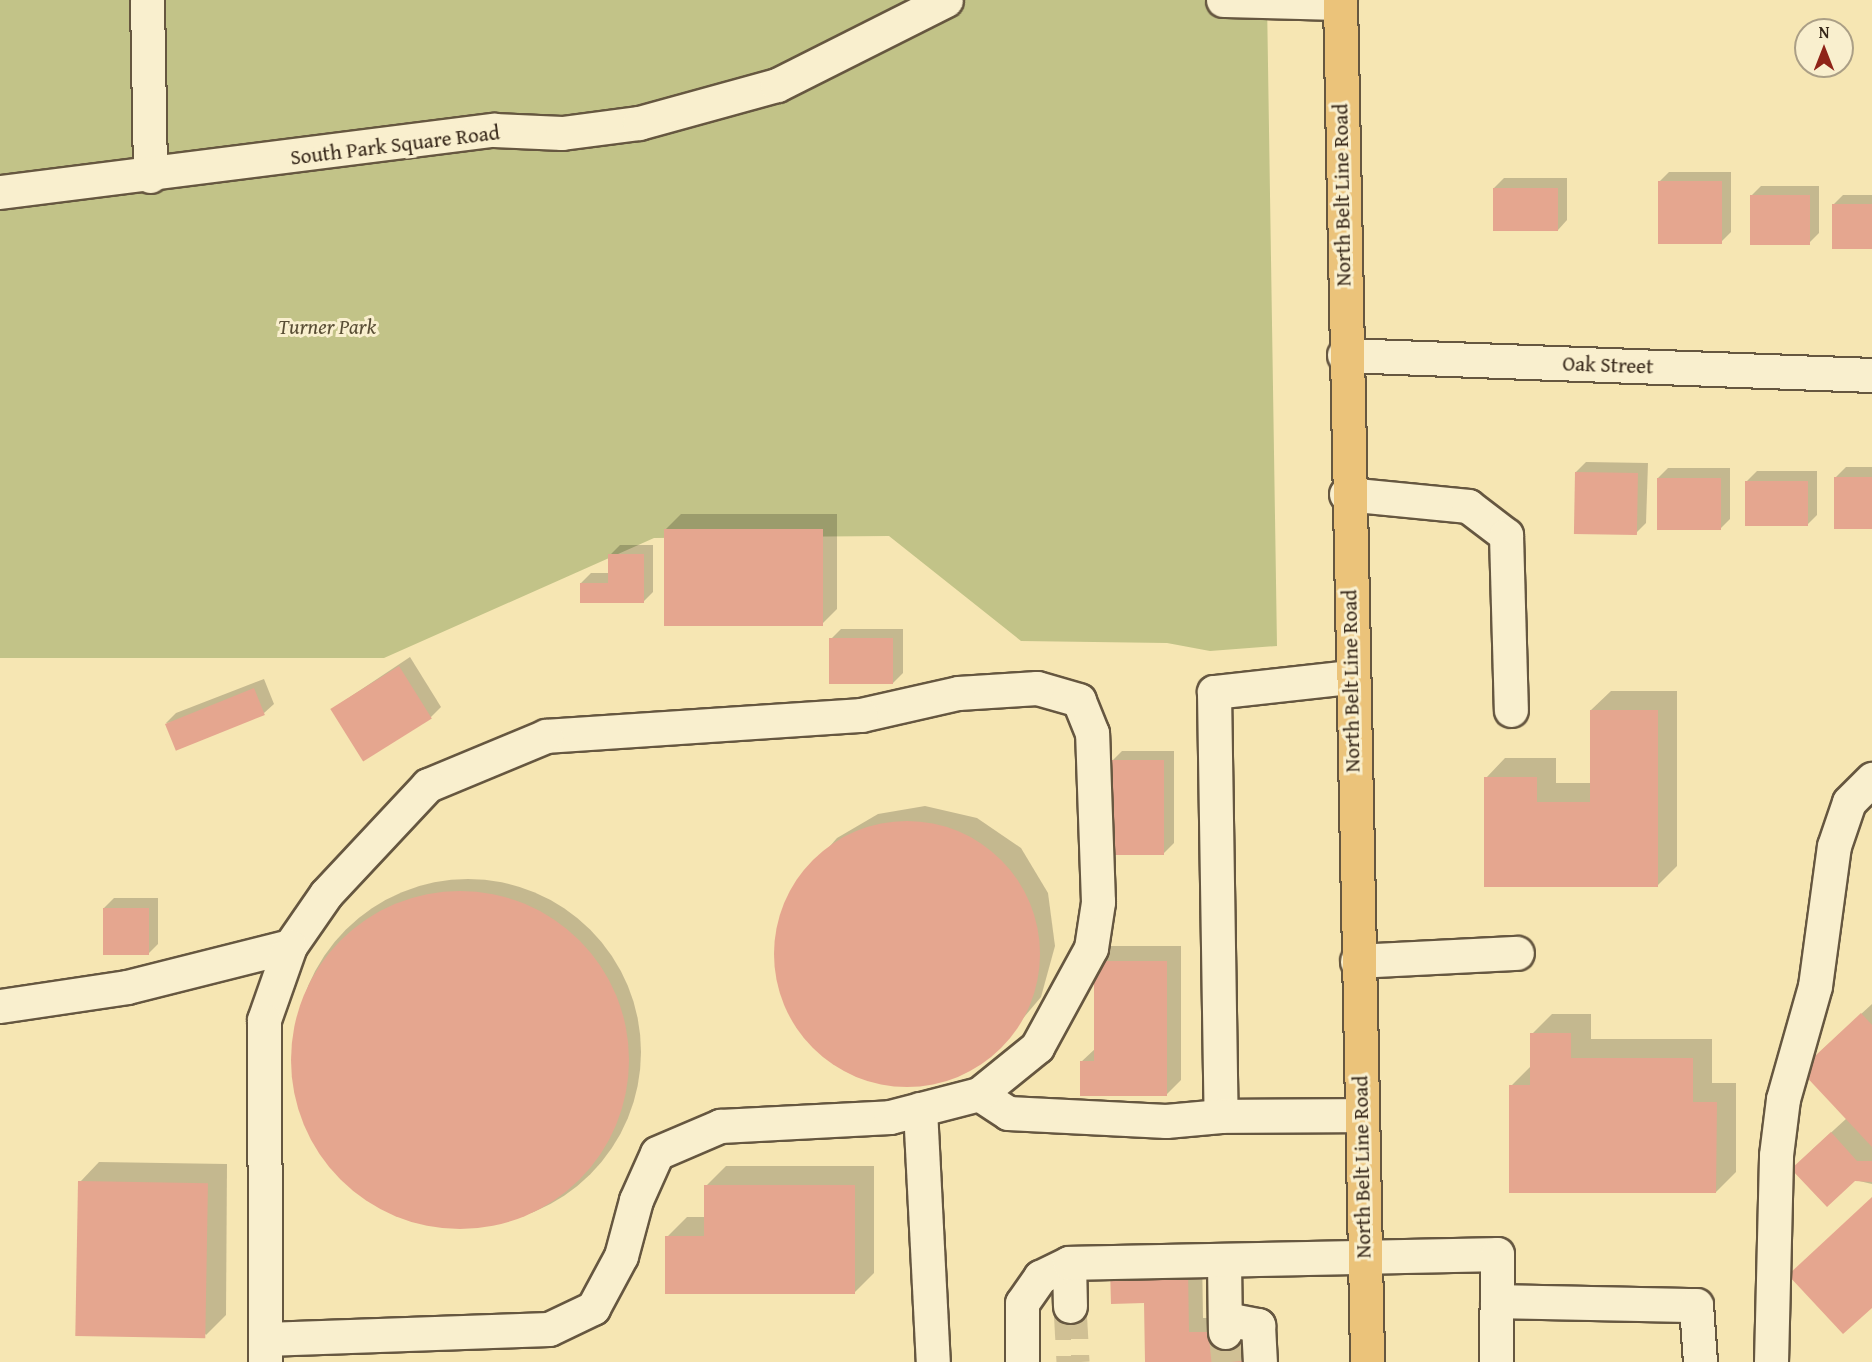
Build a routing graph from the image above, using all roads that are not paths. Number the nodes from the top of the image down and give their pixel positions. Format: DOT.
graph roads {
  1 [pos="147,0"];
  2 [pos="946,0"];
  3 [pos="1223,0"];
  4 [pos="1340,2"];
  5 [pos="150,176"];
  6 [pos="0,192"];
  7 [pos="1344,355"];
  8 [pos="1872,375"];
  9 [pos="1346,494"];
  10 [pos="1350,677"];
  11 [pos="1511,710"];
  12 [pos="1872,779"];
  13 [pos="290,946"];
  14 [pos="1517,954"];
  15 [pos="1357,961"];
  16 [pos="0,1006"];
  17 [pos="979,1094"];
  18 [pos="920,1109"];
  19 [pos="1361,1115"];
  20 [pos="1221,1116"];
  21 [pos="1365,1257"];
  22 [pos="1224,1262"];
  23 [pos="1069,1263"];
  24 [pos="1497,1301"];
  25 [pos="1070,1306"];
  26 [pos="265,1350"];
  27 [pos="933,1362"];
  28 [pos="1022,1362"];
  29 [pos="1260,1362"];
  30 [pos="1367,1362"];
  31 [pos="1496,1362"];
  32 [pos="1700,1362"];
  33 [pos="1771,1362"];
  1 -- 5 [label="street"];
  2 -- 5 [label="street, South Park Square Road"];
  3 -- 4 [label="street"];
  4 -- 7 [label="main road, North Belt Line Road"];
  5 -- 6 [label="street, South Park Square Road"];
  7 -- 8 [label="street, Oak Street"];
  7 -- 9 [label="main road, North Belt Line Road"];
  9 -- 10 [label="main road, North Belt Line Road"];
  9 -- 11 [label="street"];
  10 -- 15 [label="main road, North Belt Line Road"];
  10 -- 20 [label="street"];
  12 -- 33 [label="street"];
  13 -- 16 [label="street"];
  13 -- 17 [label="street"];
  13 -- 26 [label="street"];
  14 -- 15 [label="street"];
  15 -- 19 [label="main road, North Belt Line Road"];
  17 -- 18 [label="street"];
  17 -- 20 [label="street"];
  18 -- 26 [label="street"];
  18 -- 27 [label="street"];
  19 -- 20 [label="street"];
  19 -- 21 [label="main road, North Belt Line Road"];
  21 -- 22 [label="street"];
  21 -- 24 [label="street"];
  21 -- 30 [label="main road, North Belt Line Road"];
  22 -- 23 [label="street"];
  22 -- 29 [label="street"];
  23 -- 25 [label="street"];
  23 -- 28 [label="street"];
  24 -- 31 [label="street"];
  24 -- 32 [label="street"];
}
